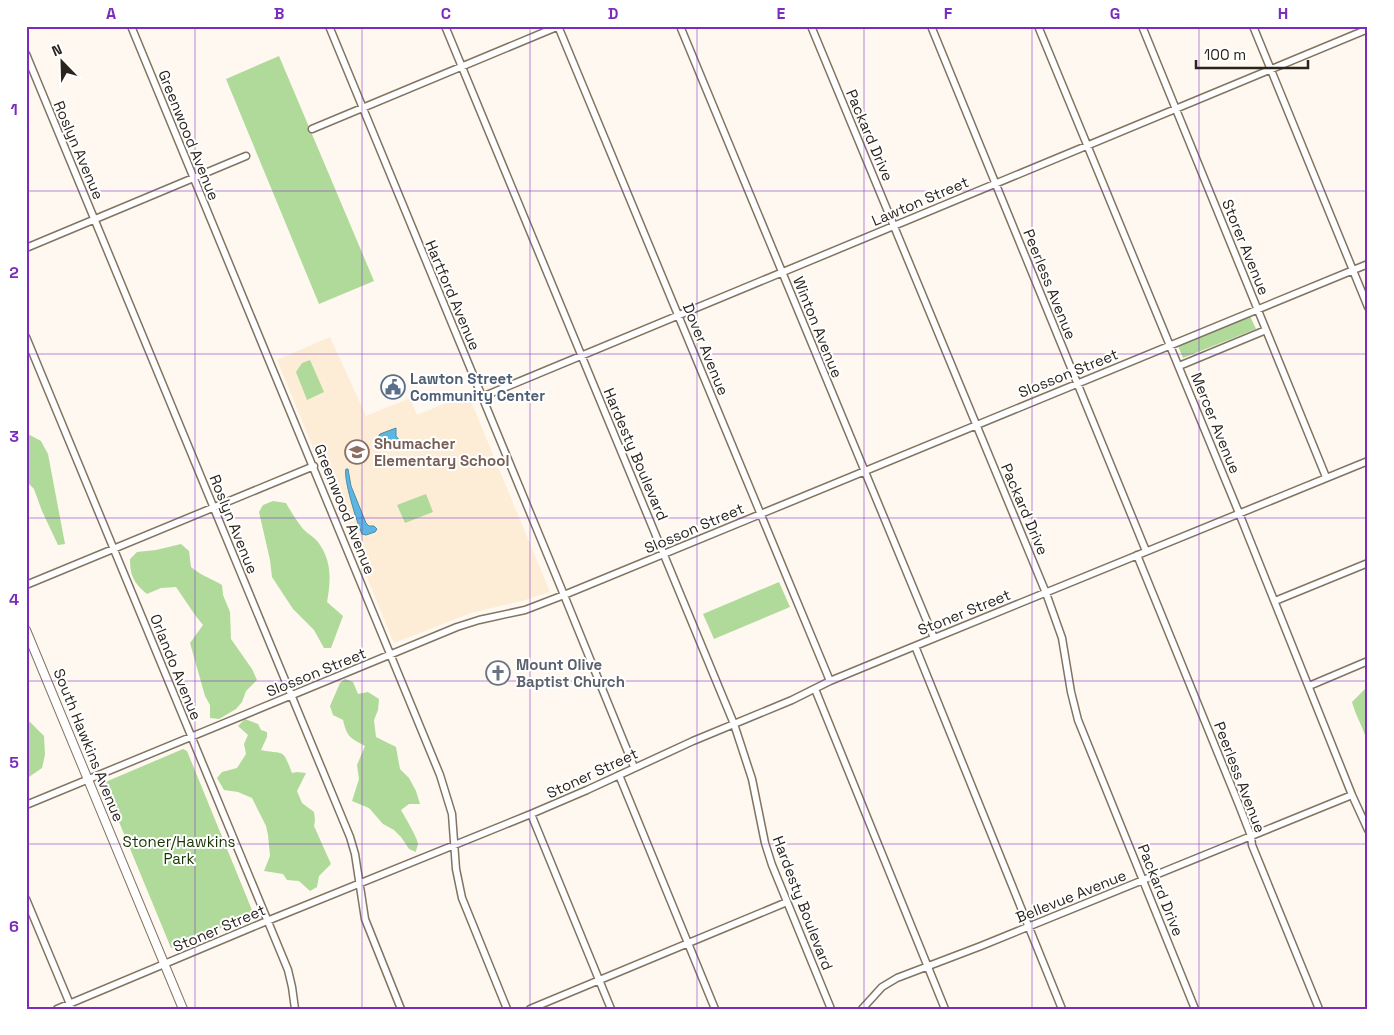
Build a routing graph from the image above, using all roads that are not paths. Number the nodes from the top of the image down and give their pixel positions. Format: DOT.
graph roads {
  1 [pos="131,26"];
  2 [pos="328,26"];
  3 [pos="445,26"];
  4 [pos="680,26"];
  5 [pos="811,26"];
  6 [pos="931,26"];
  7 [pos="1038,26"];
  8 [pos="1142,26"];
  9 [pos="1253,26"];
  10 [pos="559,27"];
  11 [pos="1367,30"];
  12 [pos="26,54"];
  13 [pos="462,68"];
  14 [pos="1270,69"];
  15 [pos="362,108"];
  16 [pos="1176,108"];
  17 [pos="312,129"];
  18 [pos="1087,145"];
  19 [pos="246,156"];
  20 [pos="194,178"];
  21 [pos="995,184"];
  22 [pos="95,220"];
  23 [pos="894,226"];
  24 [pos="26,248"];
  25 [pos="1368,264"];
  26 [pos="1353,270"];
  27 [pos="782,273"];
  28 [pos="1368,307"];
  29 [pos="1257,308"];
  30 [pos="679,315"];
  31 [pos="1266,330"];
  32 [pos="26,337"];
  33 [pos="1169,345"];
  34 [pos="582,355"];
  35 [pos="1179,366"];
  36 [pos="1077,383"];
  37 [pos="482,397"];
  38 [pos="976,425"];
  39 [pos="1368,460"];
  40 [pos="314,466"];
  41 [pos="864,471"];
  42 [pos="1326,477"];
  43 [pos="214,508"];
  44 [pos="1239,513"];
  45 [pos="761,514"];
  46 [pos="113,549"];
  47 [pos="1146,551"];
  48 [pos="664,554"];
  49 [pos="1136,555"];
  50 [pos="1368,563"];
  51 [pos="26,585"];
  52 [pos="1046,593"];
  53 [pos="564,595"];
  54 [pos="1275,601"];
  55 [pos="26,630"];
  56 [pos="934,638"];
  57 [pos="914,646"];
  58 [pos="391,655"];
  59 [pos="1368,661"];
  60 [pos="830,682"];
  61 [pos="1309,686"];
  62 [pos="814,689"];
  63 [pos="291,695"];
  64 [pos="734,724"];
  65 [pos="191,737"];
  66 [pos="634,767"];
  67 [pos="619,775"];
  68 [pos="88,779"];
  69 [pos="1352,795"];
  70 [pos="26,805"];
  71 [pos="530,814"];
  72 [pos="1368,830"];
  73 [pos="1251,836"];
  74 [pos="454,844"];
  75 [pos="1143,880"];
  76 [pos="359,883"];
  77 [pos="26,899"];
  78 [pos="787,902"];
  79 [pos="267,921"];
  80 [pos="1029,927"];
  81 [pos="689,943"];
  82 [pos="164,964"];
  83 [pos="927,966"];
  84 [pos="599,980"];
  85 [pos="71,1006"];
  86 [pos="57,1009"];
  87 [pos="183,1009"];
  88 [pos="295,1009"];
  89 [pos="401,1009"];
  90 [pos="507,1009"];
  91 [pos="530,1009"];
  92 [pos="611,1009"];
  93 [pos="715,1009"];
  94 [pos="830,1009"];
  95 [pos="862,1009"];
  96 [pos="945,1009"];
  97 [pos="1062,1009"];
  98 [pos="1195,1009"];
  99 [pos="1319,1009"];
  1 -- 20 [label="street, Greenwood Avenue"];
  2 -- 15 [label="street, Hartford Avenue"];
  3 -- 13 [label="street, Hardesty Boulevard"];
  4 -- 27 [label="street, Winton Avenue"];
  5 -- 23 [label="street, Packard Drive"];
  6 -- 21 [label="street, Peerless Avenue"];
  7 -- 18 [label="street, Mercer Avenue"];
  8 -- 16 [label="street, Storer Avenue"];
  9 -- 14 [label="street"];
  10 -- 13 [label="street"];
  10 -- 30 [label="street, Dover Avenue"];
  11 -- 14 [label="street, Lawton Street"];
  12 -- 22 [label="street, Roslyn Avenue"];
  13 -- 15 [label="street"];
  13 -- 34 [label="street, Hardesty Boulevard"];
  14 -- 16 [label="street, Lawton Street"];
  14 -- 26 [label="street"];
  15 -- 17 [label="street"];
  15 -- 37 [label="street, Hartford Avenue"];
  16 -- 18 [label="street, Lawton Street"];
  16 -- 29 [label="street, Storer Avenue"];
  18 -- 21 [label="street, Lawton Street"];
  18 -- 33 [label="street, Mercer Avenue"];
  19 -- 20 [label="street"];
  20 -- 22 [label="street"];
  20 -- 40 [label="street, Greenwood Avenue"];
  21 -- 23 [label="street, Lawton Street"];
  21 -- 36 [label="street, Peerless Avenue"];
  22 -- 24 [label="street"];
  22 -- 43 [label="street, Roslyn Avenue"];
  23 -- 27 [label="street, Lawton Street"];
  23 -- 38 [label="street, Packard Drive"];
  25 -- 26 [label="street, Slosson Street"];
  26 -- 28 [label="street"];
  26 -- 29 [label="street, Slosson Street"];
  27 -- 30 [label="street, Lawton Street"];
  27 -- 41 [label="street, Winton Avenue"];
  29 -- 31 [label="street, Storer Avenue"];
  29 -- 33 [label="street, Slosson Street"];
  30 -- 34 [label="street, Lawton Street"];
  30 -- 45 [label="street, Dover Avenue"];
  31 -- 35 [label="street"];
  31 -- 42 [label="street, Storer Avenue"];
  32 -- 46 [label="street, Orlando Avenue"];
  33 -- 35 [label="street, Mercer Avenue"];
  33 -- 36 [label="street, Slosson Street"];
  34 -- 37 [label="street, Lawton Street"];
  34 -- 48 [label="street, Hardesty Boulevard"];
  35 -- 44 [label="street, Mercer Avenue"];
  36 -- 38 [label="street, Slosson Street"];
  36 -- 47 [label="street, Peerless Avenue"];
  37 -- 53 [label="street, Hartford Avenue"];
  38 -- 41 [label="street, Slosson Street"];
  38 -- 52 [label="street, Packard Drive"];
  39 -- 42 [label="street"];
  40 -- 43 [label="street"];
  40 -- 58 [label="street, Greenwood Avenue"];
  41 -- 45 [label="street, Slosson Street"];
  41 -- 56 [label="street, Winton Avenue"];
  42 -- 44 [label="street"];
  43 -- 46 [label="street"];
  43 -- 63 [label="street, Roslyn Avenue"];
  44 -- 47 [label="street"];
  44 -- 54 [label="street, Mercer Avenue"];
  45 -- 48 [label="street, Slosson Street"];
  45 -- 60 [label="street, Dover Avenue"];
  46 -- 51 [label="street"];
  46 -- 65 [label="street, Orlando Avenue"];
  47 -- 49 [label="street, Stoner Street"];
  48 -- 53 [label="street, Slosson Street"];
  48 -- 64 [label="street, Hardesty Boulevard"];
  49 -- 52 [label="street, Stoner Street"];
  49 -- 73 [label="street, Peerless Avenue"];
  50 -- 54 [label="street"];
  52 -- 56 [label="street, Stoner Street"];
  52 -- 75 [label="street, Packard Drive"];
  53 -- 58 [label="street, Slosson Street"];
  53 -- 66 [label="street, Hartford Avenue"];
  54 -- 61 [label="street, Mercer Avenue"];
  55 -- 68 [label="street, South Hawkins Avenue"];
  56 -- 57 [label="street, Stoner Street"];
  57 -- 60 [label="street, Stoner Street"];
  57 -- 80 [label="street"];
  58 -- 63 [label="street, Slosson Street"];
  58 -- 74 [label="street, Greenwood Avenue"];
  59 -- 61 [label="street"];
  60 -- 62 [label="street, Stoner Street"];
  61 -- 69 [label="street, Mercer Avenue"];
  62 -- 64 [label="street, Stoner Street"];
  62 -- 83 [label="street"];
  63 -- 65 [label="street, Slosson Street"];
  63 -- 76 [label="street, Roslyn Avenue"];
  64 -- 66 [label="street, Stoner Street"];
  64 -- 78 [label="street, Hardesty Boulevard"];
  65 -- 68 [label="street, Slosson Street"];
  65 -- 79 [label="street, Orlando Avenue"];
  66 -- 67 [label="street, Stoner Street"];
  67 -- 71 [label="street, Stoner Street"];
  67 -- 81 [label="street"];
  68 -- 70 [label="street, Slosson Street"];
  68 -- 82 [label="street, South Hawkins Avenue"];
  69 -- 72 [label="street, Mercer Avenue"];
  69 -- 73 [label="street, Bellevue Avenue"];
  71 -- 74 [label="street, Stoner Street"];
  71 -- 84 [label="street"];
  73 -- 75 [label="street, Bellevue Avenue"];
  73 -- 99 [label="street, Peerless Avenue"];
  74 -- 76 [label="street, Stoner Street"];
  74 -- 90 [label="street, Greenwood Avenue"];
  75 -- 80 [label="street, Bellevue Avenue"];
  75 -- 98 [label="street, Packard Drive"];
  76 -- 79 [label="street, Stoner Street"];
  76 -- 89 [label="street, Roslyn Avenue"];
  77 -- 85 [label="street"];
  78 -- 81 [label="street"];
  78 -- 94 [label="street, Hardesty Boulevard"];
  79 -- 82 [label="street, Stoner Street"];
  79 -- 88 [label="street, Orlando Avenue"];
  80 -- 83 [label="street, Bellevue Avenue"];
  80 -- 97 [label="street"];
  81 -- 84 [label="street"];
  81 -- 93 [label="street"];
  82 -- 85 [label="street, Stoner Street"];
  82 -- 87 [label="street, South Hawkins Avenue"];
  83 -- 95 [label="street, Bellevue Avenue"];
  83 -- 96 [label="street"];
  84 -- 91 [label="street"];
  84 -- 92 [label="street"];
  85 -- 86 [label="street, Stoner Street"];
}
